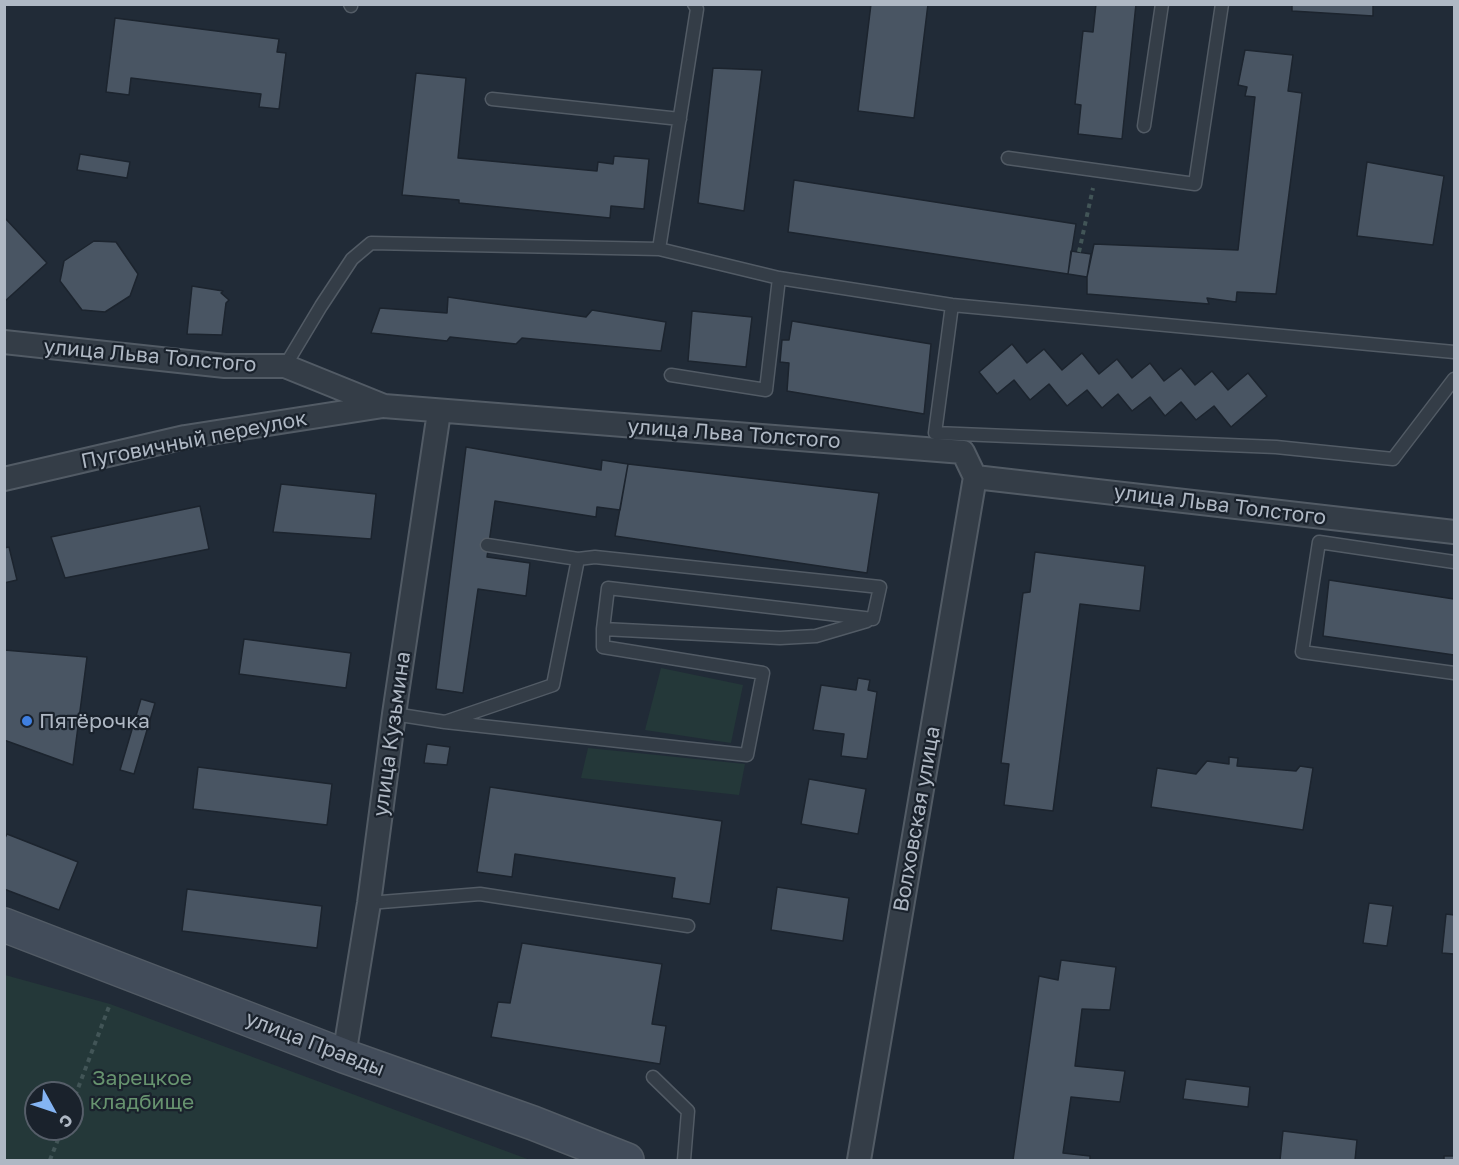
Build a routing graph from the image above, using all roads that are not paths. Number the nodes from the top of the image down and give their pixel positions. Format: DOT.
graph roads {
  1 [pos="694,4"];
  2 [pos="1162,4"];
  3 [pos="1222,4"];
  4 [pos="492,99"];
  5 [pos="680,119"];
  6 [pos="1144,126"];
  7 [pos="1008,158"];
  8 [pos="659,249"];
  9 [pos="779,278"];
  10 [pos="952,305"];
  11 [pos="4,342"];
  12 [pos="1455,352"];
  13 [pos="285,366"];
  14 [pos="671,375"];
  15 [pos="1455,379"];
  16 [pos="384,406"];
  17 [pos="439,412"];
  18 [pos="975,477"];
  19 [pos="4,478"];
  20 [pos="1455,532"];
  21 [pos="487,545"];
  22 [pos="578,559"];
  23 [pos="1455,562"];
  24 [pos="873,620"];
  25 [pos="603,629"];
  26 [pos="1455,673"];
  27 [pos="394,714"];
  28 [pos="445,722"];
  29 [pos="369,903"];
  30 [pos="4,925"];
  31 [pos="688,926"];
  32 [pos="344,1056"];
  33 [pos="653,1077"];
  34 [pos="627,1161"];
  35 [pos="684,1161"];
  36 [pos="859,1161"];
  1 -- 5 [label="lane"];
  2 -- 6 [label="lane"];
  3 -- 7 [label="lane"];
  4 -- 5 [label="lane"];
  5 -- 8 [label="lane"];
  8 -- 9 [label="lane"];
  8 -- 13 [label="lane"];
  9 -- 10 [label="lane"];
  9 -- 14 [label="lane"];
  10 -- 12 [label="lane"];
  10 -- 15 [label="lane"];
  11 -- 13 [label="street, улица Льва Толстого"];
  13 -- 16 [label="street, улица Льва Толстого"];
  16 -- 17 [label="street, улица Льва Толстого"];
  16 -- 19 [label="street, Пуговичный переулок"];
  17 -- 18 [label="street, улица Льва Толстого"];
  17 -- 27 [label="street, улица Кузьмина"];
  18 -- 20 [label="street, улица Льва Толстого"];
  18 -- 36 [label="street, Волховская улица"];
  21 -- 22 [label="lane"];
  22 -- 24 [label="lane"];
  22 -- 28 [label="lane"];
  23 -- 26 [label="lane"];
  24 -- 25 [label="lane"];
  24 -- 25 [label="lane"];
  25 -- 28 [label="lane"];
  27 -- 28 [label="lane"];
  27 -- 29 [label="street, улица Кузьмина"];
  29 -- 31 [label="lane"];
  29 -- 32 [label="street, улица Кузьмина"];
  30 -- 32 [label="main road, улица Правды"];
  32 -- 34 [label="main road, улица Правды"];
  33 -- 35 [label="lane"];
}
